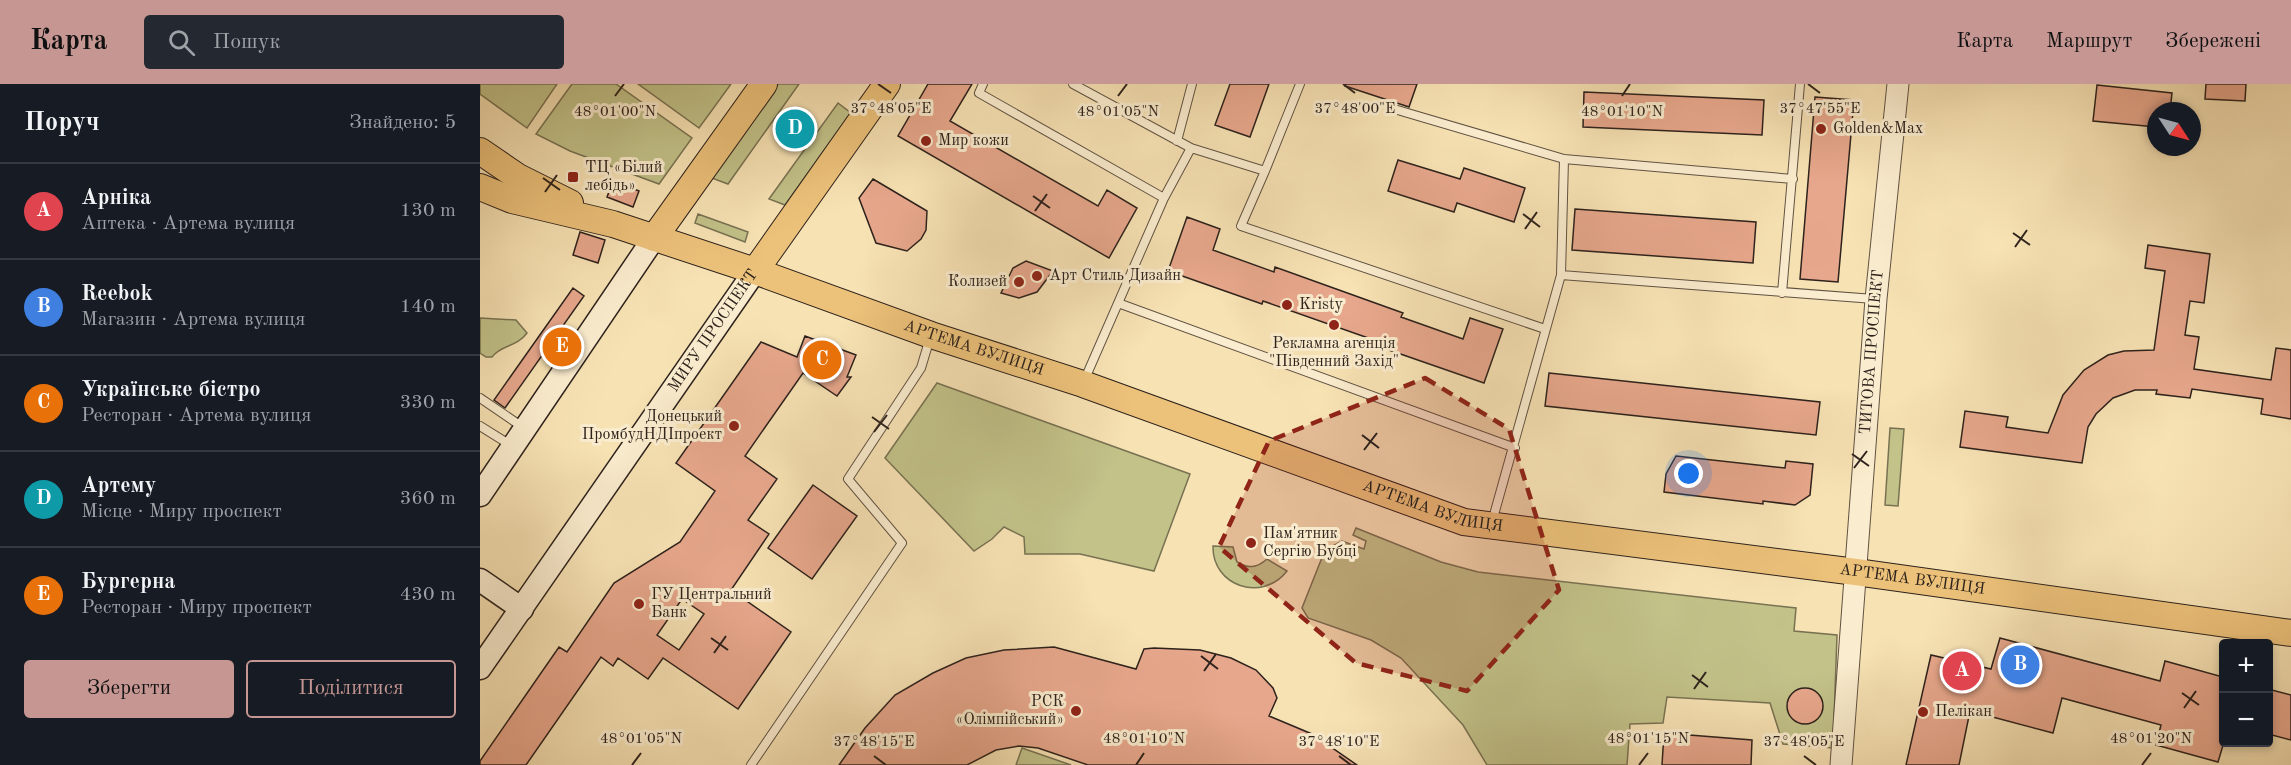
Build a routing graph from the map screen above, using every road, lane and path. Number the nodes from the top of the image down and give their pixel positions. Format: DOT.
graph roads {
  1 [pos="764,84"];
  2 [pos="887,84"];
  3 [pos="983,84"];
  4 [pos="1073,84"];
  5 [pos="1192,84"];
  6 [pos="1300,84"];
  7 [pos="1800,84"];
  8 [pos="1898,84"];
  9 [pos="1394,109"];
  10 [pos="1177,141"];
  11 [pos="1191,148"];
  12 [pos="480,151"];
  13 [pos="1564,159"];
  14 [pos="1264,171"];
  15 [pos="1793,179"];
  16 [pos="480,186"];
  17 [pos="1164,198"];
  18 [pos="613,224"];
  19 [pos="654,237"];
  20 [pos="755,271"];
  21 [pos="1561,275"];
  22 [pos="1782,293"];
  23 [pos="1876,299"];
  24 [pos="1118,303"];
  25 [pos="1545,329"];
  26 [pos="931,335"];
  27 [pos="1083,384"];
  28 [pos="480,398"];
  29 [pos="480,426"];
  30 [pos="518,438"];
  31 [pos="1515,448"];
  32 [pos="480,495"];
  33 [pos="1491,527"];
  34 [pos="1856,572"];
  35 [pos="480,580"];
  36 [pos="522,609"];
  37 [pos="2291,633"];
  38 [pos="480,668"];
  39 [pos="751,765"];
  40 [pos="1841,765"];
  1 -- 19 [label="main road"];
  2 -- 20 [label="main road, МИРУ ПРОСПЕКТ"];
  3 -- 17 [label="lane"];
  4 -- 10 [label="lane"];
  5 -- 10 [label="lane"];
  6 -- 14 [label="lane"];
  7 -- 15 [label="lane"];
  8 -- 23 [label="street, ТИТОВА ПРОСПЕКТ"];
  9 -- 13 [label="lane"];
  10 -- 11 [label="lane"];
  11 -- 14 [label="lane"];
  11 -- 17 [label="lane"];
  12 -- 18 [label="main road, АРТЕМА ВУЛИЦЯ"];
  13 -- 15 [label="lane"];
  13 -- 21 [label="lane"];
  14 -- 25 [label="lane"];
  15 -- 22 [label="lane"];
  16 -- 18 [label="main road, АРТЕМА ВУЛИЦЯ"];
  17 -- 24 [label="lane"];
  18 -- 19 [label="main road, АРТЕМА ВУЛИЦЯ"];
  19 -- 20 [label="main road, АРТЕМА ВУЛИЦЯ"];
  19 -- 30 [label="main road"];
  20 -- 26 [label="main road, АРТЕМА ВУЛИЦЯ"];
  20 -- 36 [label="main road, МИРУ ПРОСПЕКТ"];
  21 -- 22 [label="lane"];
  21 -- 25 [label="lane"];
  22 -- 23 [label="lane"];
  23 -- 34 [label="street, ТИТОВА ПРОСПЕКТ"];
  24 -- 27 [label="lane"];
  24 -- 31 [label="lane"];
  25 -- 31 [label="lane"];
  26 -- 27 [label="main road, АРТЕМА ВУЛИЦЯ"];
  26 -- 39 [label="lane"];
  27 -- 33 [label="main road, АРТЕМА ВУЛИЦЯ"];
  28 -- 30 [label="lane"];
  29 -- 30 [label="lane"];
  30 -- 32 [label="main road"];
  31 -- 33 [label="lane"];
  33 -- 34 [label="main road, АРТЕМА ВУЛИЦЯ"];
  34 -- 37 [label="main road, АРТЕМА ВУЛИЦЯ"];
  34 -- 40 [label="street, ТИТОВА ПРОСПЕКТ"];
  35 -- 36 [label="main road"];
  36 -- 38 [label="main road, МИРУ ПРОСПЕКТ"];
}
